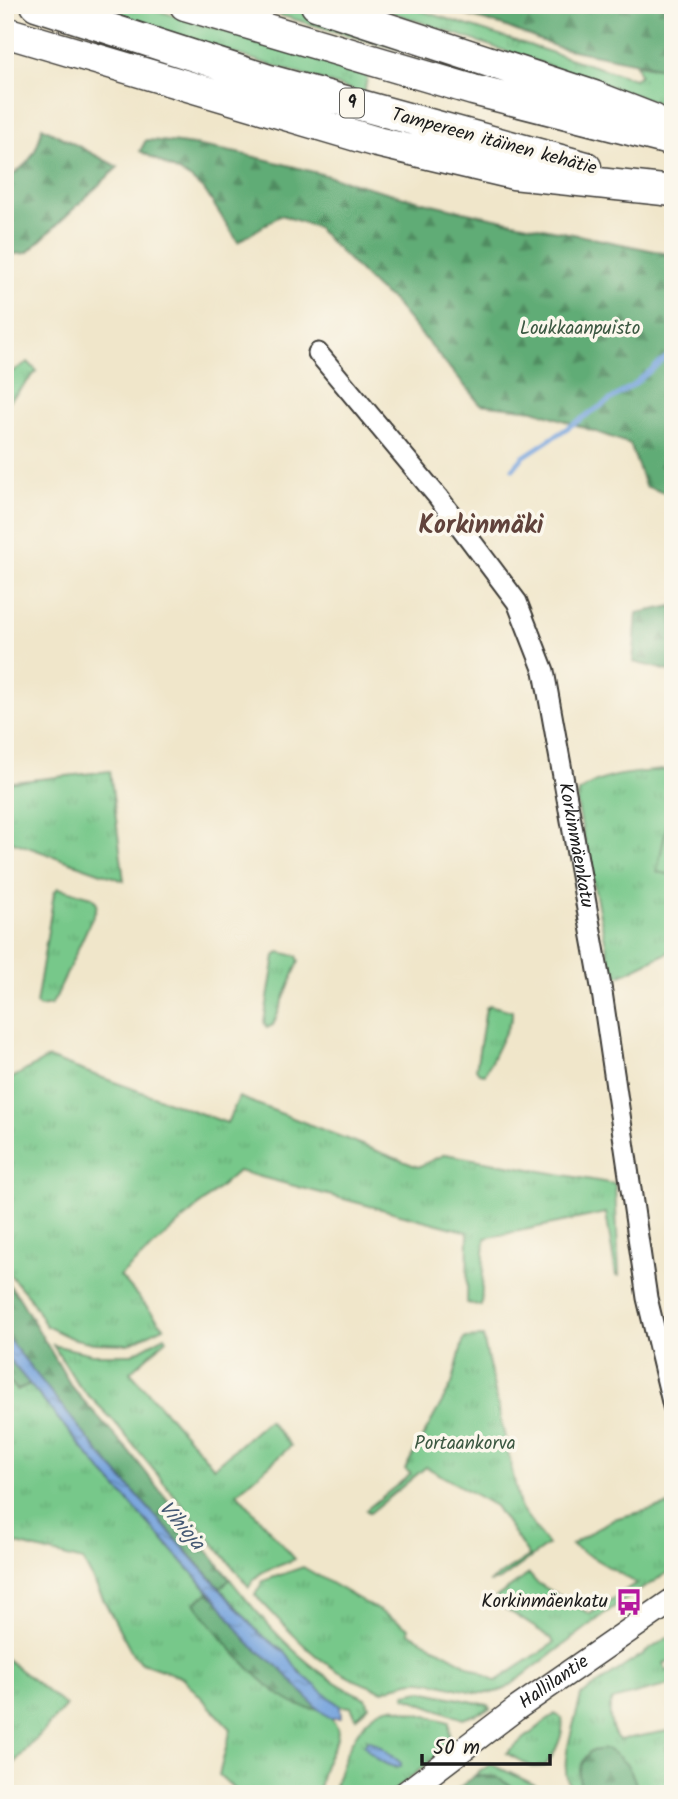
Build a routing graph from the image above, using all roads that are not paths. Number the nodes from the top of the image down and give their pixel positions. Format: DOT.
graph roads {
  1 [pos="36,5"];
  2 [pos="185,5"];
  3 [pos="316,5"];
  4 [pos="5,32"];
  5 [pos="673,127"];
  6 [pos="673,141"];
  7 [pos="673,190"];
  8 [pos="318,353"];
  9 [pos="673,1406"];
  10 [pos="673,1600"];
  11 [pos="404,1794"];
  1 -- 7 [label="highway, Tampereen itäinen kehätie / 9"];
  2 -- 6 [label="highway, 9"];
  3 -- 5 [label="highway"];
  4 -- 7 [label="highway"];
  8 -- 9 [label="street, Korkinmäenkatu"];
  10 -- 11 [label="main road, Hallilantie"];
}
